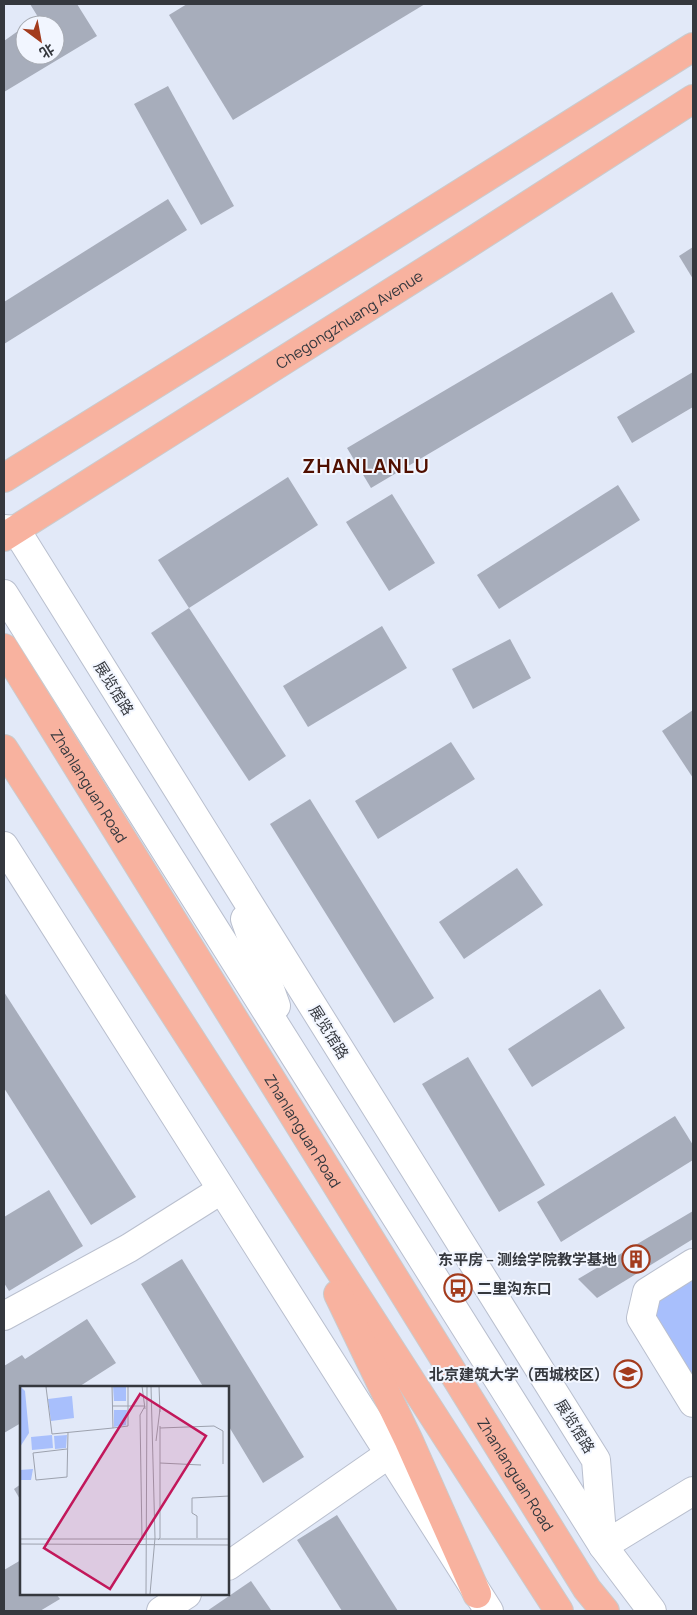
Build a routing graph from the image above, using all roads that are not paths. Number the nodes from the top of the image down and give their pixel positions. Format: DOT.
graph roads {
  1 [pos="693,47"];
  2 [pos="693,99"];
  3 [pos="4,478"];
  4 [pos="8,532"];
  5 [pos="4,594"];
  6 [pos="4,648"];
  7 [pos="4,749"];
  8 [pos="4,846"];
  9 [pos="229,871"];
  10 [pos="292,1052"];
  11 [pos="286,1187"];
  12 [pos="221,1190"];
  13 [pos="693,1263"];
  14 [pos="4,1316"];
  15 [pos="693,1403"];
  16 [pos="388,1454"];
  17 [pos="693,1491"];
  18 [pos="603,1546"];
  19 [pos="229,1565"];
  20 [pos="185,1595"];
  21 [pos="483,1602"];
  22 [pos="161,1611"];
  23 [pos="559,1611"];
  24 [pos="604,1611"];
  25 [pos="652,1611"];
  1 -- 3 [label="main road"];
  2 -- 4 [label="main road, Chegongzhuang Avenue"];
  4 -- 9 [label="street, 展览馆路"];
  5 -- 10 [label="street"];
  6 -- 24 [label="main road, Zhanlanguan Road"];
  7 -- 11 [label="main road"];
  8 -- 12 [label="street"];
  9 -- 10 [label="street"];
  9 -- 18 [label="street, 展览馆路"];
  10 -- 18 [label="street"];
  11 -- 21 [label="main road"];
  11 -- 23 [label="main road"];
  12 -- 14 [label="street"];
  12 -- 16 [label="street"];
  13 -- 15 [label="street"];
  16 -- 19 [label="street"];
  16 -- 21 [label="street"];
  17 -- 18 [label="street"];
  18 -- 25 [label="street"];
  20 -- 22 [label="street"];
}
